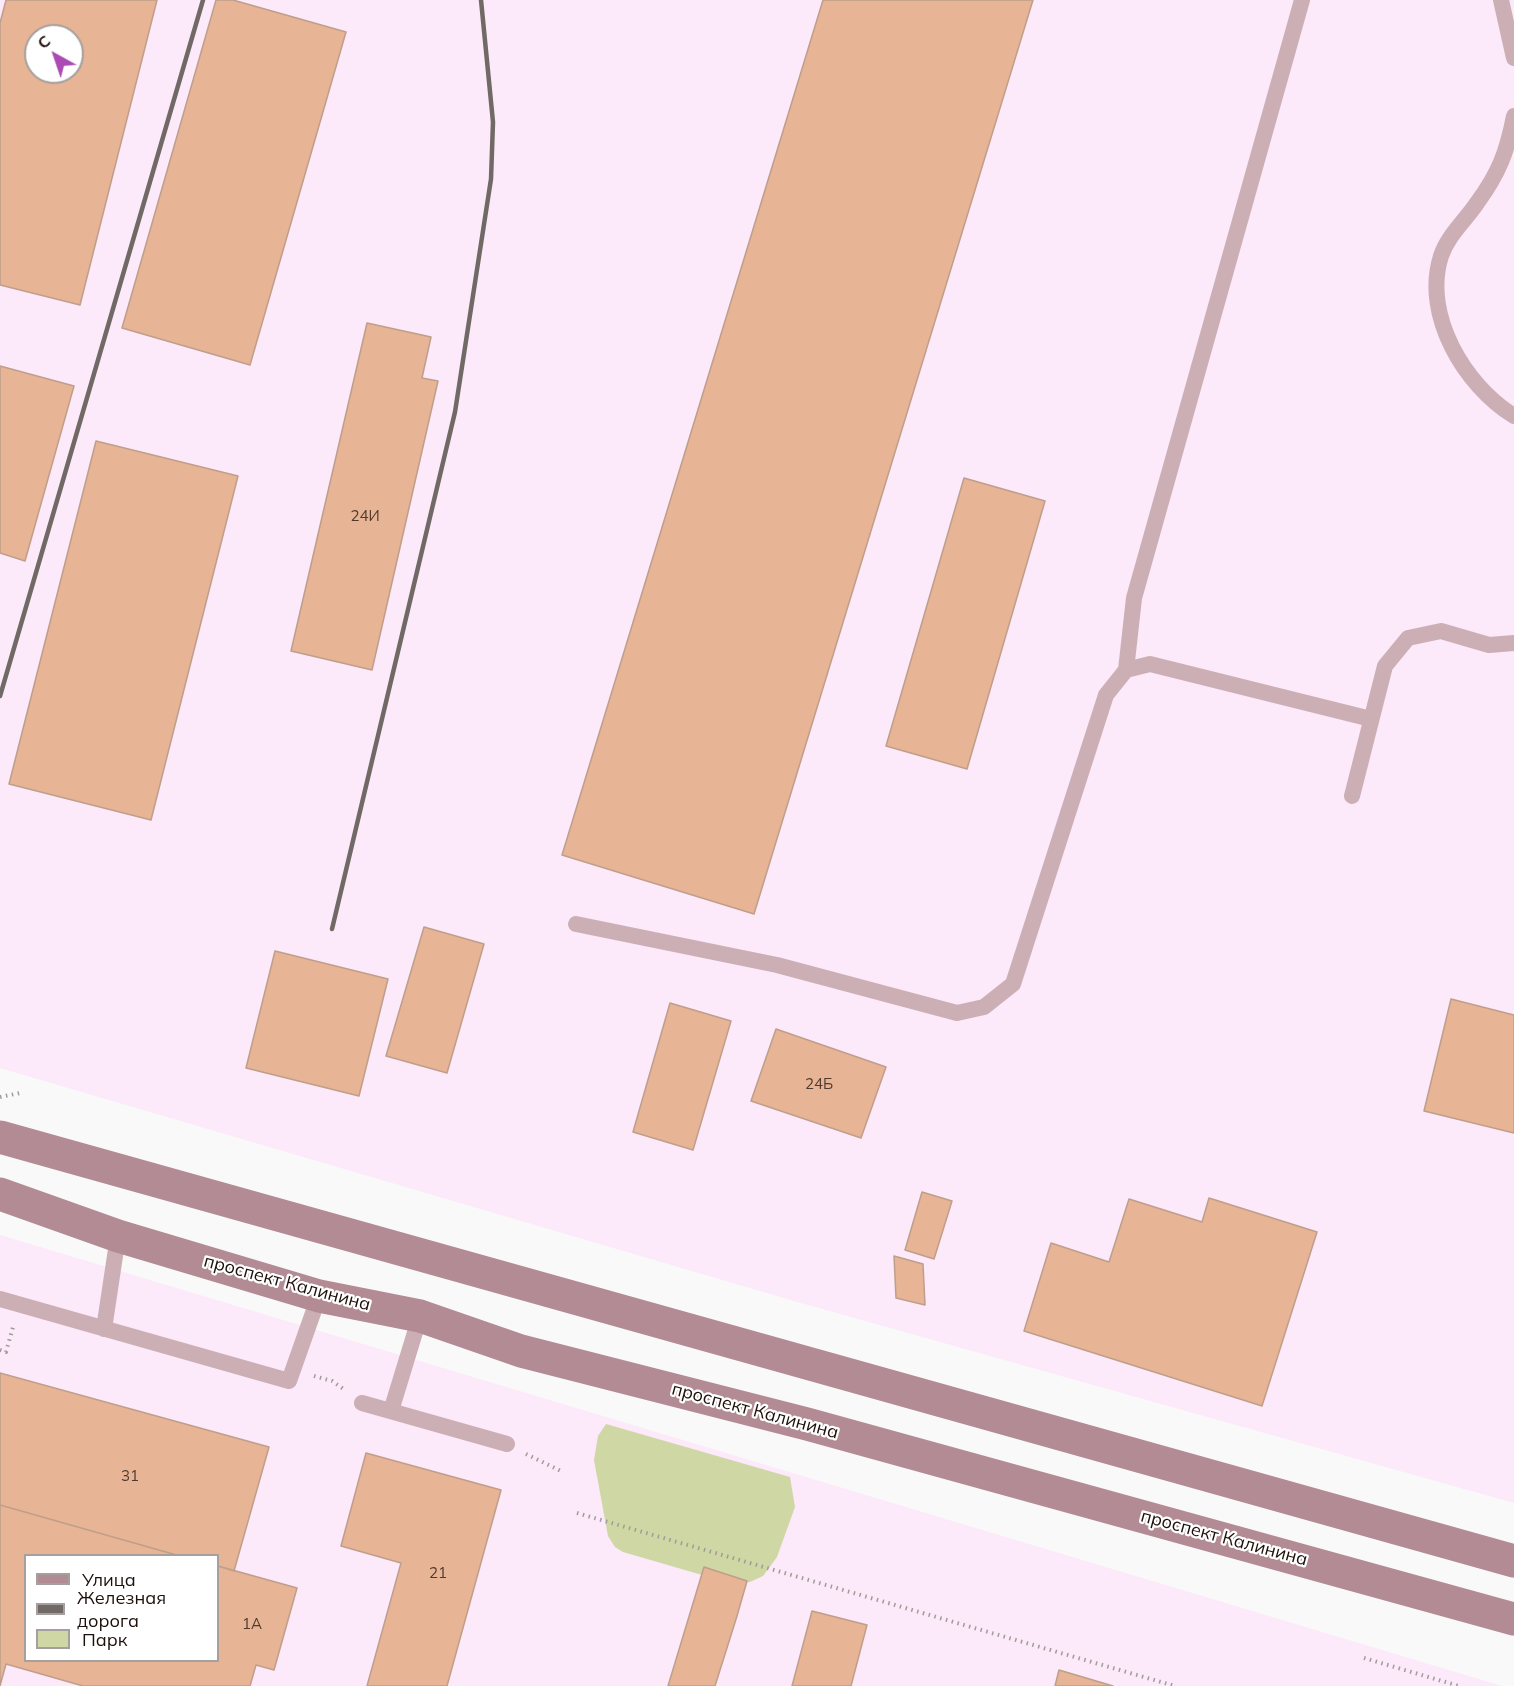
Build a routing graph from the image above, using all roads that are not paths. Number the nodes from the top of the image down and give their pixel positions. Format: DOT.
graph roads {
  1 [pos="1302,0"];
  2 [pos="1501,0"];
  3 [pos="1514,58"];
  4 [pos="1514,116"];
  5 [pos="1514,416"];
  6 [pos="1514,643"];
  7 [pos="1126,670"];
  8 [pos="1371,719"];
  9 [pos="1352,796"];
  10 [pos="576,924"];
  11 [pos="0,1137"];
  12 [pos="0,1194"];
  13 [pos="118,1236"];
  14 [pos="319,1296"];
  15 [pos="0,1299"];
  16 [pos="420,1316"];
  17 [pos="104,1329"];
  18 [pos="363,1403"];
  19 [pos="391,1411"];
  20 [pos="507,1444"];
  21 [pos="1514,1561"];
  22 [pos="1514,1619"];
  1 -- 7 [label="lane"];
  2 -- 3 [label="lane"];
  4 -- 5 [label="lane"];
  6 -- 8 [label="lane"];
  7 -- 8 [label="lane"];
  7 -- 10 [label="lane"];
  8 -- 9 [label="lane"];
  11 -- 21 [label="main road"];
  12 -- 13 [label="main road, проспект Калинина"];
  13 -- 14 [label="main road, проспект Калинина"];
  13 -- 17 [label="lane"];
  14 -- 16 [label="main road, проспект Калинина"];
  14 -- 17 [label="lane"];
  15 -- 17 [label="lane"];
  16 -- 19 [label="lane"];
  16 -- 22 [label="main road, проспект Калинина"];
  18 -- 19 [label="lane"];
  19 -- 20 [label="lane"];
}
